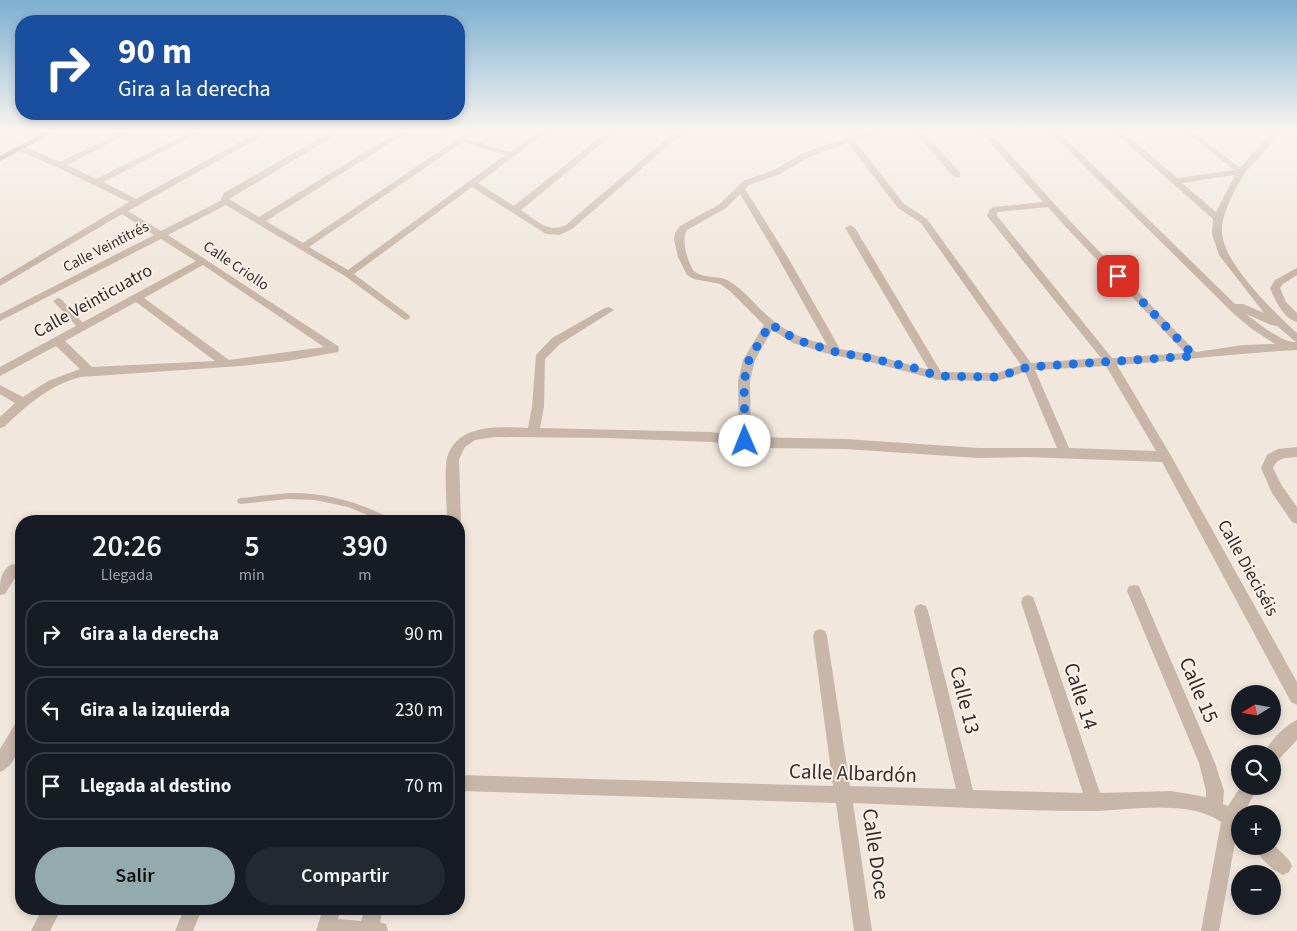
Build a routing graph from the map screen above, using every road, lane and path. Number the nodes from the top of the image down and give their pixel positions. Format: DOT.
graph roads {
  1 [pos="78,173"];
  2 [pos="114,173"];
  3 [pos="189,173"];
  4 [pos="267,173"];
  5 [pos="336,173"];
  6 [pos="412,173"];
  7 [pos="487,173"];
  8 [pos="560,173"];
  9 [pos="631,173"];
  10 [pos="773,173"];
  11 [pos="876,173"];
  12 [pos="1023,173"];
  13 [pos="1096,173"];
  14 [pos="1167,173"];
  15 [pos="1231,173"];
  16 [pos="1240,173"];
  17 [pos="1176,181"];
  18 [pos="97,182"];
  19 [pos="472,184"];
  20 [pos="740,188"];
  21 [pos="226,198"];
  22 [pos="136,202"];
  23 [pos="1051,204"];
  24 [pos="121,210"];
  25 [pos="515,210"];
  26 [pos="1218,218"];
  27 [pos="259,221"];
  28 [pos="850,228"];
  29 [pos="163,235"];
  30 [pos="302,247"];
  31 [pos="203,262"];
  32 [pos="1297,271"];
  33 [pos="348,274"];
  34 [pos="0,283"];
  35 [pos="137,298"];
  36 [pos="1225,299"];
  37 [pos="58,301"];
  38 [pos="609,310"];
  39 [pos="0,318"];
  40 [pos="405,318"];
  41 [pos="1297,318"];
  42 [pos="770,324"];
  43 [pos="82,327"];
  44 [pos="1282,327"];
  45 [pos="1297,339"];
  46 [pos="58,341"];
  47 [pos="1294,348"];
  48 [pos="836,352"];
  49 [pos="1194,356"];
  50 [pos="1109,361"];
  51 [pos="226,363"];
  52 [pos="1028,367"];
  53 [pos="89,371"];
  54 [pos="0,372"];
  55 [pos="938,376"];
  56 [pos="0,389"];
  57 [pos="22,402"];
  58 [pos="0,424"];
  59 [pos="533,432"];
  60 [pos="745,441"];
  61 [pos="1297,452"];
  62 [pos="1065,453"];
  63 [pos="1166,457"];
  64 [pos="241,501"];
  65 [pos="377,515"];
  66 [pos="454,515"];
  67 [pos="1297,518"];
  68 [pos="12,571"];
  69 [pos="0,588"];
  70 [pos="1134,591"];
  71 [pos="1028,602"];
  72 [pos="922,611"];
  73 [pos="820,636"];
  74 [pos="1297,696"];
  75 [pos="1297,728"];
  76 [pos="15,740"];
  77 [pos="1281,745"];
  78 [pos="0,764"];
  79 [pos="465,783"];
  80 [pos="845,795"];
  81 [pos="967,799"];
  82 [pos="1094,802"];
  83 [pos="1214,807"];
  84 [pos="1231,817"];
  85 [pos="1231,841"];
  86 [pos="1272,855"];
  87 [pos="1283,866"];
  88 [pos="49,915"];
  89 [pos="191,915"];
  90 [pos="330,915"];
  91 [pos="372,915"];
  92 [pos="326,930"];
  93 [pos="40,931"];
  94 [pos="184,931"];
  95 [pos="368,931"];
  96 [pos="380,931"];
  97 [pos="863,931"];
  98 [pos="1210,931"];
  1 -- 18 [label="street"];
  2 -- 18 [label="street"];
  3 -- 22 [label="street"];
  4 -- 21 [label="street, Calle Veintitrés"];
  5 -- 27 [label="street"];
  6 -- 30 [label="street"];
  7 -- 19 [label="street"];
  8 -- 25 [label="street"];
  9 -- 25 [label="street"];
  10 -- 20 [label="street"];
  11 -- 52 [label="street"];
  12 -- 23 [label="street"];
  13 -- 36 [label="street"];
  14 -- 17 [label="street"];
  15 -- 17 [label="street"];
  16 -- 26 [label="street"];
  17 -- 26 [label="street"];
  18 -- 22 [label="street"];
  19 -- 25 [label="street"];
  19 -- 33 [label="street"];
  20 -- 42 [label="street"];
  20 -- 48 [label="street"];
  21 -- 27 [label="street"];
  21 -- 29 [label="street, Calle Veintitrés"];
  22 -- 24 [label="street"];
  23 -- 49 [label="street"];
  23 -- 50 [label="street, Calle Dieciséis"];
  24 -- 29 [label="street, Calle Criollo"];
  24 -- 34 [label="street"];
  26 -- 44 [label="street"];
  27 -- 30 [label="street"];
  28 -- 55 [label="street"];
  29 -- 31 [label="street, Calle Criollo"];
  29 -- 39 [label="street, Calle Veintitrés"];
  30 -- 33 [label="street"];
  31 -- 35 [label="street, Calle Veinticuatro"];
  31 -- 51 [label="street, Calle Criollo"];
  32 -- 41 [label="street"];
  33 -- 40 [label="street"];
  35 -- 43 [label="street, Calle Veinticuatro"];
  35 -- 51 [label="street"];
  36 -- 44 [label="street"];
  36 -- 47 [label="street"];
  37 -- 43 [label="street"];
  38 -- 59 [label="street"];
  42 -- 48 [label="street"];
  42 -- 60 [label="street"];
  43 -- 46 [label="street, Calle Veinticuatro"];
  44 -- 45 [label="street"];
  46 -- 53 [label="street"];
  46 -- 54 [label="street, Calle Veinticuatro"];
  47 -- 49 [label="street"];
  48 -- 55 [label="street"];
  49 -- 50 [label="street"];
  50 -- 52 [label="street"];
  50 -- 63 [label="street, Calle Dieciséis"];
  51 -- 53 [label="street"];
  52 -- 55 [label="street"];
  52 -- 62 [label="street"];
  53 -- 57 [label="street"];
  56 -- 57 [label="street"];
  57 -- 58 [label="street"];
  59 -- 60 [label="street"];
  59 -- 66 [label="street"];
  60 -- 62 [label="street"];
  61 -- 67 [label="street"];
  62 -- 63 [label="street"];
  63 -- 74 [label="street, Calle Dieciséis"];
  64 -- 65 [label="lane"];
  68 -- 69 [label="street"];
  70 -- 83 [label="street, Calle 15"];
  71 -- 82 [label="street, Calle 14"];
  72 -- 81 [label="street, Calle 13"];
  73 -- 80 [label="street, Calle Doce"];
  75 -- 77 [label="street"];
  76 -- 78 [label="street"];
  79 -- 80 [label="street, Calle Albardón"];
  80 -- 81 [label="street, Calle Albardón"];
  80 -- 97 [label="street, Calle Doce"];
  81 -- 82 [label="street, Calle Albardón"];
  82 -- 83 [label="street, Calle Albardón"];
  83 -- 84 [label="street, Calle Albardón"];
  85 -- 98 [label="street"];
  86 -- 87 [label="street"];
  88 -- 93 [label="street"];
  89 -- 94 [label="street"];
  90 -- 92 [label="street"];
  91 -- 95 [label="street"];
  92 -- 95 [label="street"];
  95 -- 96 [label="street"];
}
